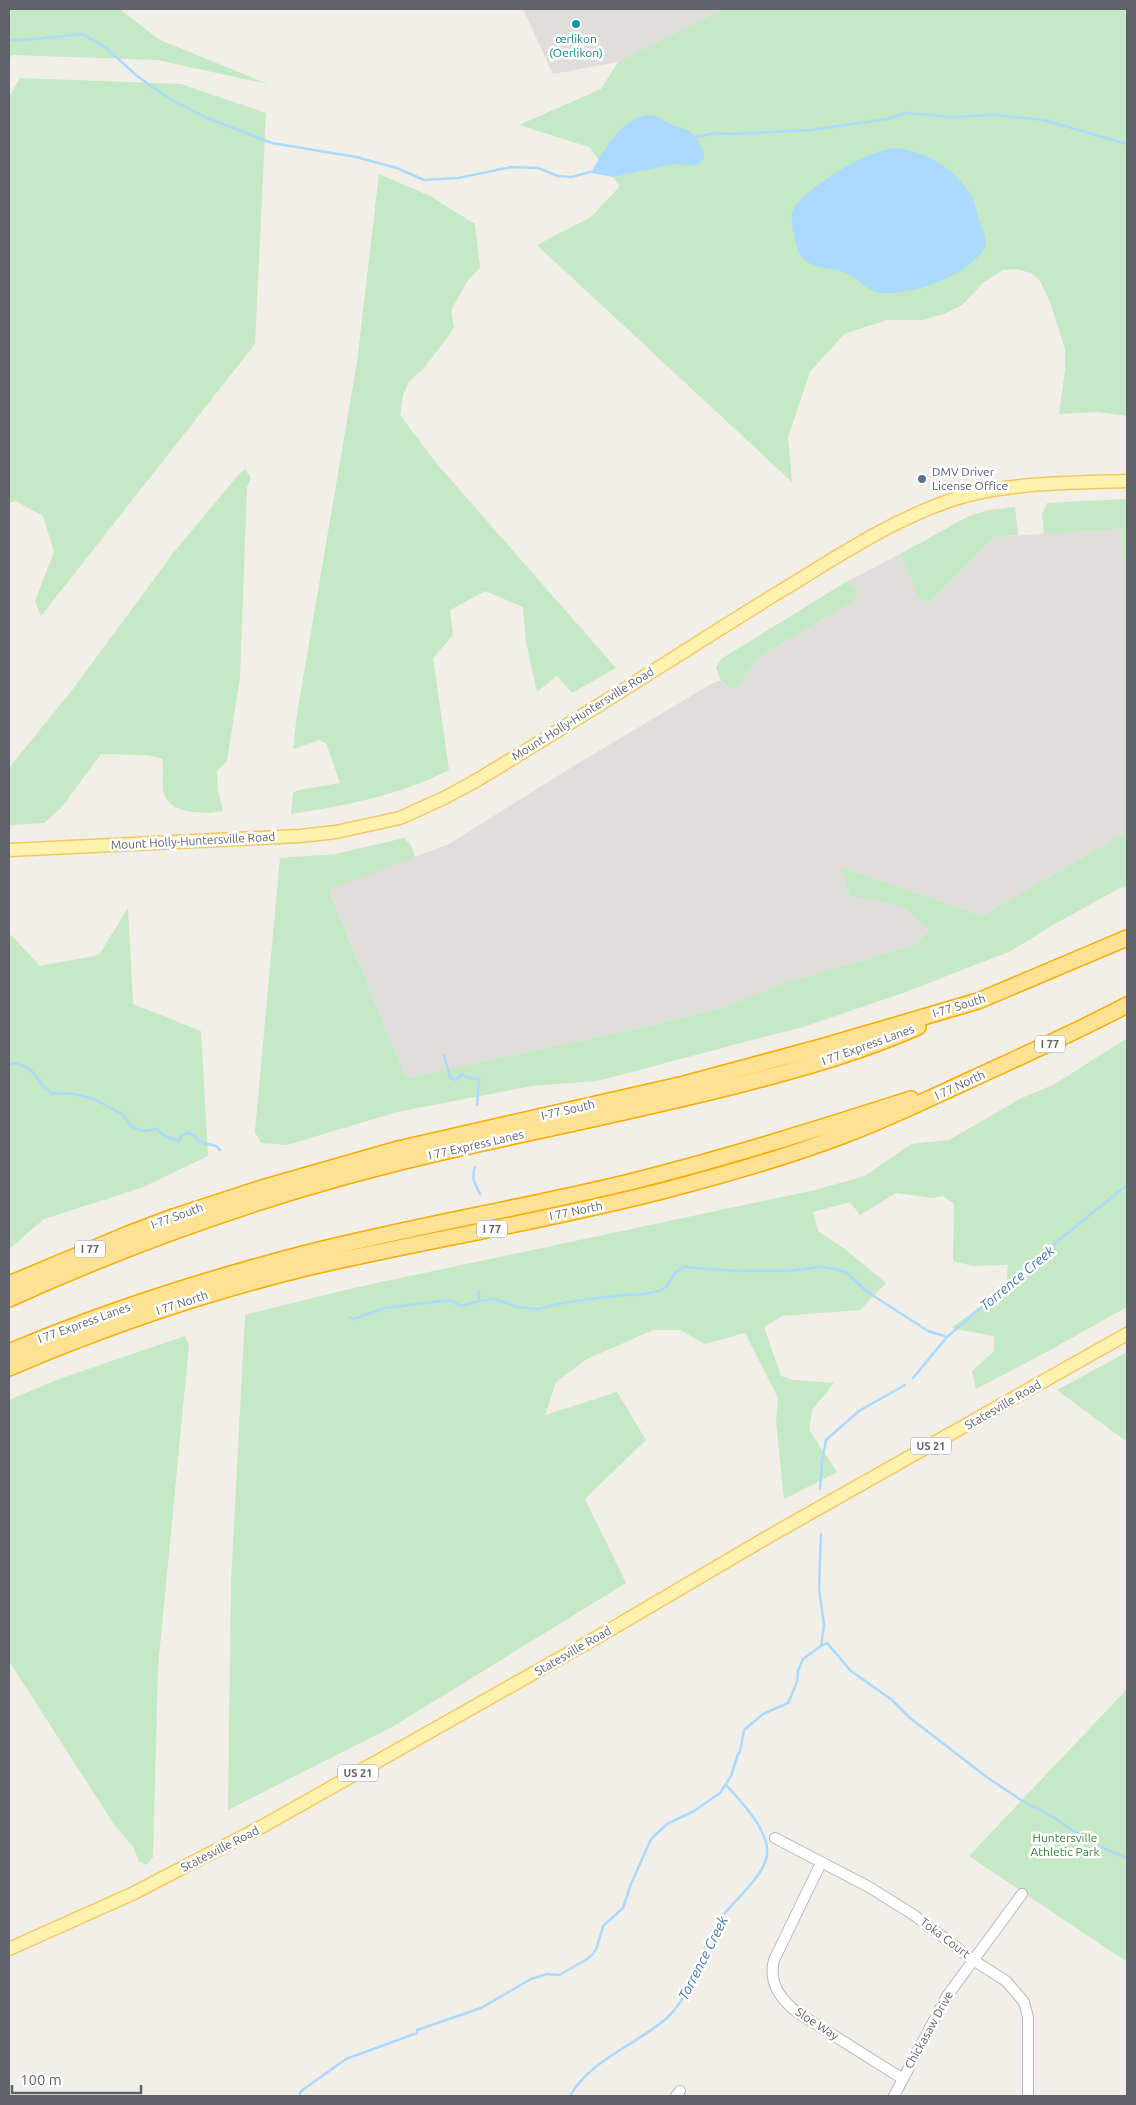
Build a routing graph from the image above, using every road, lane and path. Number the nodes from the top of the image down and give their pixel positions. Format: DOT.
graph roads {
  1 [pos="1127,481"];
  2 [pos="9,850"];
  3 [pos="1127,938"];
  4 [pos="978,1001"];
  5 [pos="1127,1005"];
  6 [pos="972,1079"];
  7 [pos="9,1284"];
  8 [pos="9,1299"];
  9 [pos="1127,1334"];
  10 [pos="9,1351"];
  11 [pos="9,1368"];
  12 [pos="775,1838"];
  13 [pos="821,1863"];
  14 [pos="1022,1894"];
  15 [pos="9,1949"];
  16 [pos="973,1960"];
  17 [pos="903,2079"];
  18 [pos="894,2096"];
  19 [pos="1028,2096"];
  1 -- 2 [label="main road, Mount Holly-Huntersville Road"];
  3 -- 4 [label="highway, I-77 South / I 77"];
  4 -- 7 [label="highway, I-77 South / I 77"];
  4 -- 8 [label="highway, I 77 Express Lanes / I 77"];
  5 -- 6 [label="highway, I 77 North / I 77"];
  6 -- 10 [label="highway, I 77 Express Lanes / I 77"];
  6 -- 11 [label="highway, I 77 North / I 77"];
  9 -- 15 [label="main road, Statesville Road / US 21"];
  12 -- 13 [label="street, Toka Court"];
  13 -- 16 [label="street, Toka Court"];
  13 -- 17 [label="street, Sloe Way"];
  14 -- 16 [label="street, Chickasaw Drive"];
  16 -- 17 [label="street, Chickasaw Drive"];
  16 -- 19 [label="street, Toka Court"];
  17 -- 18 [label="street, Chickasaw Drive"];
}
